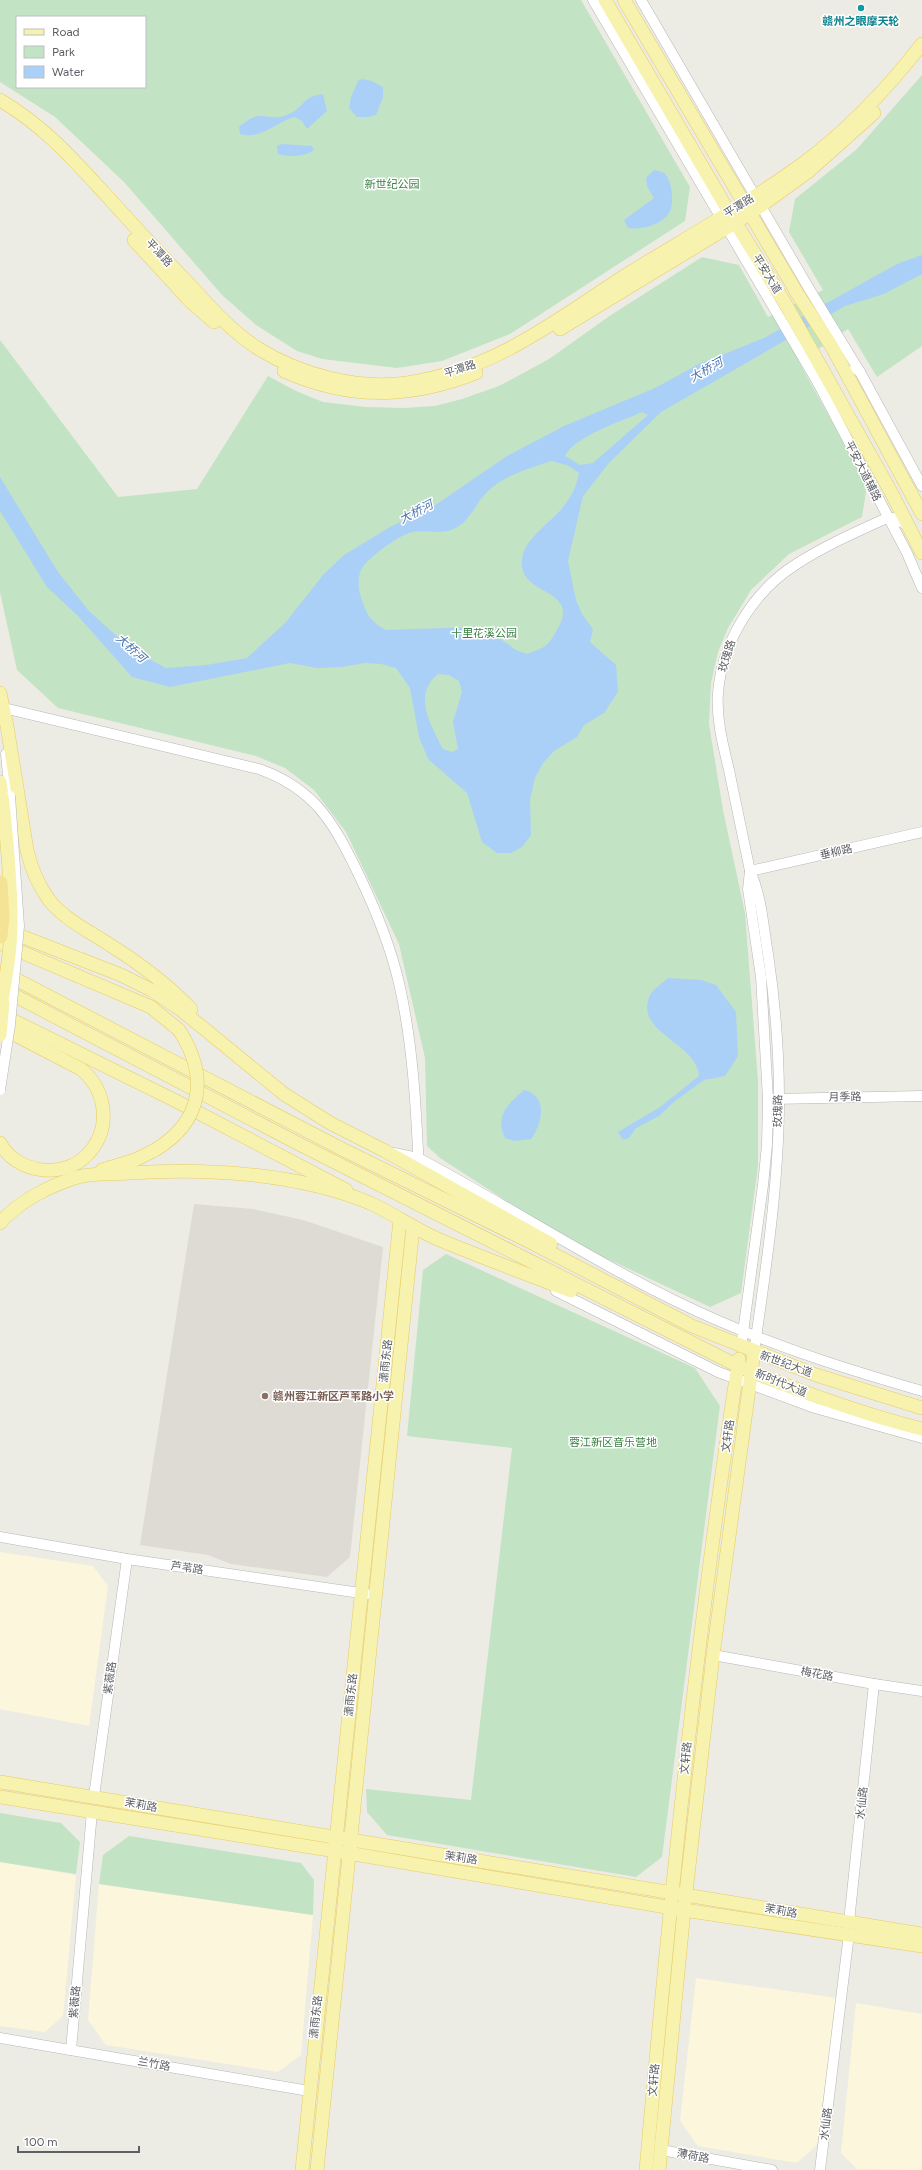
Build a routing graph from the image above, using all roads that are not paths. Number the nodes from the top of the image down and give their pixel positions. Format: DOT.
graph roads {
  1 [pos="593,0"];
  2 [pos="605,0"];
  3 [pos="624,0"];
  4 [pos="641,0"];
  5 [pos="922,44"];
  6 [pos="922,56"];
  7 [pos="0,100"];
  8 [pos="0,110"];
  9 [pos="753,204"];
  10 [pos="728,220"];
  11 [pos="836,345"];
  12 [pos="808,354"];
  13 [pos="906,483"];
  14 [pos="922,486"];
  15 [pos="891,492"];
  16 [pos="922,496"];
  17 [pos="922,514"];
  18 [pos="886,518"];
  19 [pos="910,528"];
  20 [pos="922,553"];
  21 [pos="922,588"];
  22 [pos="0,693"];
  23 [pos="1,711"];
  24 [pos="0,782"];
  25 [pos="10,796"];
  26 [pos="922,832"];
  27 [pos="750,871"];
  28 [pos="0,883"];
  29 [pos="0,928"];
  30 [pos="0,936"];
  31 [pos="0,943"];
  32 [pos="2,980"];
  33 [pos="0,1012"];
  34 [pos="0,1027"];
  35 [pos="0,1035"];
  36 [pos="232,1050"];
  37 [pos="0,1090"];
  38 [pos="922,1096"];
  39 [pos="779,1098"];
  40 [pos="768,1099"];
  41 [pos="0,1143"];
  42 [pos="340,1148"];
  43 [pos="385,1151"];
  44 [pos="419,1164"];
  45 [pos="80,1177"];
  46 [pos="370,1204"];
  47 [pos="400,1220"];
  48 [pos="0,1223"];
  49 [pos="413,1228"];
  50 [pos="503,1264"];
  51 [pos="655,1307"];
  52 [pos="647,1320"];
  53 [pos="744,1331"];
  54 [pos="756,1336"];
  55 [pos="741,1347"];
  56 [pos="754,1352"];
  57 [pos="737,1372"];
  58 [pos="750,1377"];
  59 [pos="922,1391"];
  60 [pos="922,1408"];
  61 [pos="922,1429"];
  62 [pos="922,1438"];
  63 [pos="0,1537"];
  64 [pos="127,1559"];
  65 [pos="368,1594"];
  66 [pos="713,1655"];
  67 [pos="874,1684"];
  68 [pos="922,1691"];
  69 [pos="0,1782"];
  70 [pos="94,1796"];
  71 [pos="0,1797"];
  72 [pos="92,1812"];
  73 [pos="335,1844"];
  74 [pos="349,1847"];
  75 [pos="671,1892"];
  76 [pos="686,1895"];
  77 [pos="669,1907"];
  78 [pos="684,1910"];
  79 [pos="849,1928"];
  80 [pos="922,1934"];
  81 [pos="922,1946"];
  82 [pos="0,2038"];
  83 [pos="71,2050"];
  84 [pos="308,2091"];
  85 [pos="660,2150"];
  86 [pos="302,2170"];
  87 [pos="317,2170"];
  88 [pos="646,2170"];
  89 [pos="659,2170"];
  90 [pos="772,2170"];
  91 [pos="820,2170"];
  1 -- 10 [label="street, 平安大道"];
  2 -- 10 [label="main road, 平安大道"];
  3 -- 9 [label="main road, 平安大道"];
  4 -- 9 [label="street, 平安大道"];
  5 -- 9 [label="main road, 平潭路"];
  6 -- 9 [label="main road, 平潭路"];
  7 -- 10 [label="main road, 平潭路"];
  8 -- 10 [label="main road, 平潭路"];
  9 -- 10 [label="main road, 平潭路"];
  9 -- 11 [label="main road, 平安大道"];
  10 -- 12 [label="main road, 平安大道"];
  11 -- 13 [label="main road, 平安大道"];
  11 -- 14 [label="street"];
  12 -- 15 [label="main road, 平安大道"];
  12 -- 18 [label="street, 平安大道辅路"];
  13 -- 16 [label="street"];
  13 -- 17 [label="main road, 平安大道"];
  15 -- 18 [label="street"];
  15 -- 19 [label="main road, 平安大道"];
  18 -- 19 [label="street"];
  18 -- 21 [label="street, 平安大道辅路"];
  18 -- 27 [label="street, 玫瑰路"];
  19 -- 20 [label="main road, 平安大道"];
  22 -- 23 [label="main road"];
  23 -- 25 [label="main road"];
  23 -- 44 [label="street"];
  24 -- 25 [label="main road"];
  25 -- 32 [label="main road, bridge"];
  25 -- 36 [label="main road"];
  25 -- 37 [label="street, bridge"];
  26 -- 27 [label="street, 垂柳路"];
  27 -- 39 [label="street, 玫瑰路"];
  27 -- 40 [label="street, 玫瑰路"];
  28 -- 30 [label="highway, bridge"];
  29 -- 36 [label="main road"];
  31 -- 45 [label="main road, bridge"];
  32 -- 33 [label="main road, bridge"];
  32 -- 35 [label="main road, bridge"];
  32 -- 42 [label="main road"];
  32 -- 52 [label="main road"];
  33 -- 46 [label="main road"];
  34 -- 41 [label="main road"];
  36 -- 43 [label="main road"];
  38 -- 39 [label="street, 月季路"];
  39 -- 40 [label="street, 月季路"];
  39 -- 54 [label="street, 玫瑰路"];
  40 -- 53 [label="street, 玫瑰路"];
  42 -- 43 [label="main road"];
  42 -- 51 [label="main road"];
  43 -- 44 [label="main road"];
  44 -- 51 [label="main road"];
  44 -- 53 [label="street"];
  45 -- 46 [label="main road"];
  45 -- 48 [label="main road"];
  46 -- 47 [label="main road"];
  47 -- 49 [label="main road"];
  47 -- 65 [label="main road, 潇雨东路"];
  49 -- 50 [label="main road"];
  49 -- 65 [label="main road, 潇雨东路"];
  50 -- 52 [label="main road"];
  50 -- 57 [label="street"];
  51 -- 55 [label="main road, 新世纪大道"];
  52 -- 57 [label="main road, 新时代大道"];
  53 -- 54 [label="street"];
  53 -- 55 [label="street, 玫瑰路"];
  54 -- 56 [label="street, 玫瑰路"];
  54 -- 59 [label="street"];
  55 -- 56 [label="main road, 新世纪大道"];
  55 -- 57 [label="main road, 文轩路"];
  56 -- 58 [label="main road, 文轩路"];
  56 -- 60 [label="main road, 新世纪大道"];
  57 -- 58 [label="main road, 新时代大道"];
  57 -- 75 [label="main road, 文轩路"];
  58 -- 61 [label="main road, 新时代大道"];
  58 -- 62 [label="street"];
  58 -- 66 [label="main road, 文轩路"];
  63 -- 64 [label="street, 芦苇路"];
  64 -- 65 [label="street, 芦苇路"];
  64 -- 70 [label="street, 紫薇路"];
  65 -- 73 [label="main road, 潇雨东路"];
  65 -- 74 [label="main road, 潇雨东路"];
  66 -- 67 [label="street, 梅花路"];
  66 -- 76 [label="main road, 文轩路"];
  67 -- 68 [label="street, 梅花路"];
  67 -- 79 [label="street, 水仙路"];
  69 -- 70 [label="main road, 茉莉路"];
  70 -- 73 [label="main road, 茉莉路"];
  71 -- 72 [label="main road, 茉莉路"];
  72 -- 73 [label="main road, 茉莉路"];
  72 -- 83 [label="street, 紫薇路"];
  73 -- 74 [label="main road, 茉莉路"];
  73 -- 84 [label="main road, 潇雨东路"];
  74 -- 75 [label="main road, 茉莉路"];
  74 -- 77 [label="main road, 茉莉路"];
  74 -- 87 [label="main road, 潇雨东路"];
  75 -- 76 [label="main road, 茉莉路"];
  75 -- 77 [label="main road, 文轩路"];
  76 -- 78 [label="main road, 文轩路"];
  76 -- 79 [label="main road, 茉莉路"];
  77 -- 78 [label="main road, 茉莉路"];
  77 -- 88 [label="main road, 文轩路"];
  78 -- 79 [label="main road, 茉莉路"];
  78 -- 85 [label="main road, 文轩路"];
  79 -- 80 [label="main road, 茉莉路"];
  79 -- 81 [label="main road, 茉莉路"];
  79 -- 91 [label="street, 水仙路"];
  82 -- 83 [label="street, 兰竹路"];
  83 -- 84 [label="street, 兰竹路"];
  84 -- 86 [label="main road, 潇雨东路"];
  85 -- 89 [label="main road, 文轩路"];
  85 -- 90 [label="street, 薄荷路"];
}
